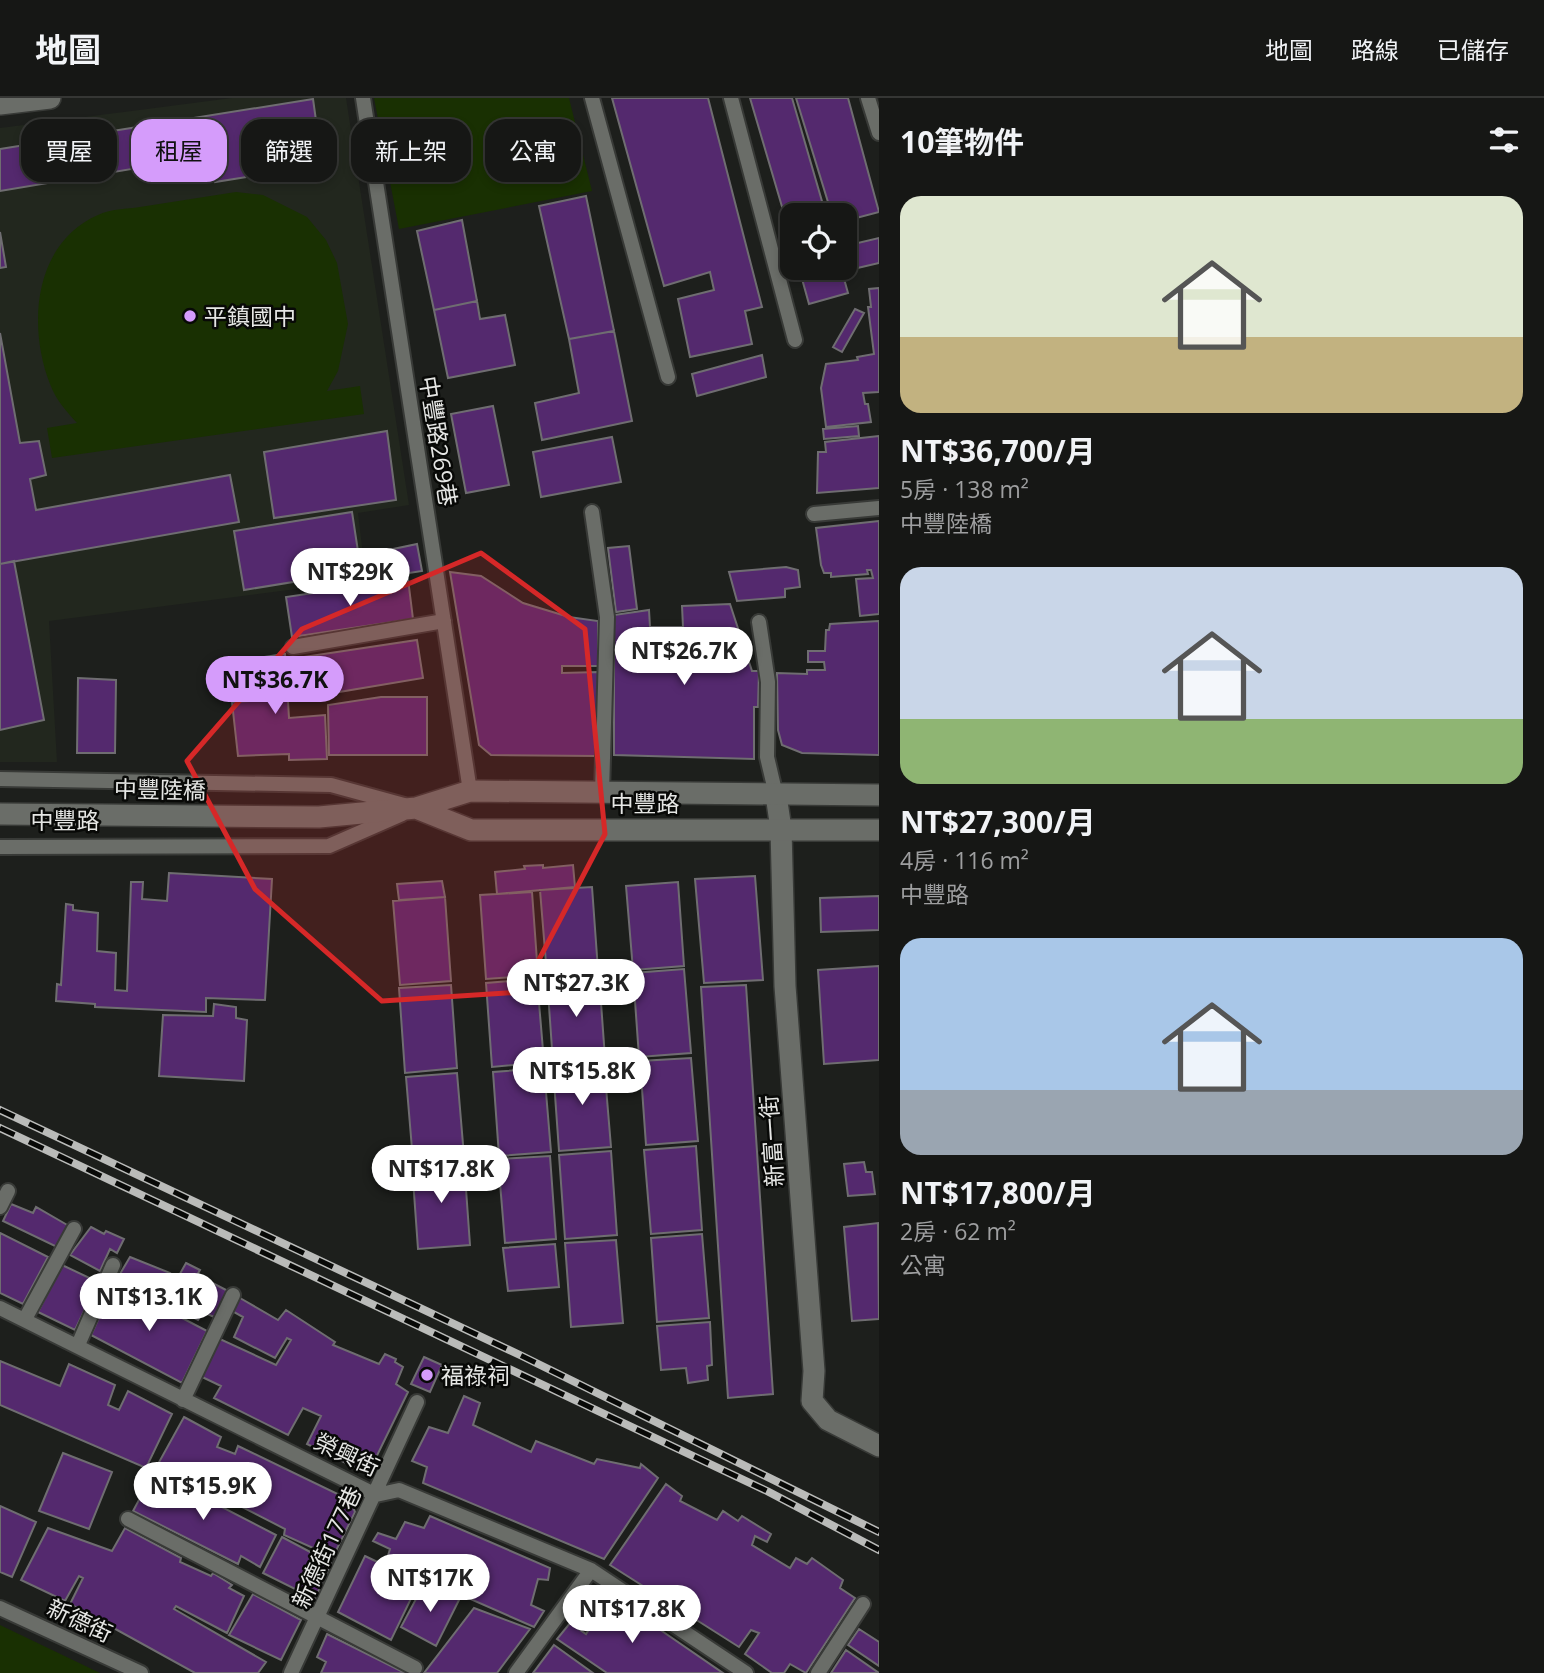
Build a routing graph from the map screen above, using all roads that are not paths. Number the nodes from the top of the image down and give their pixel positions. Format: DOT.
graph roads {
  1 [pos="50,98"];
  2 [pos="363,98"];
  3 [pos="592,98"];
  4 [pos="731,98"];
  5 [pos="868,98"];
  6 [pos="0,104"];
  7 [pos="879,133"];
  8 [pos="795,340"];
  9 [pos="668,377"];
  10 [pos="879,508"];
  11 [pos="592,512"];
  12 [pos="814,514"];
  13 [pos="444,621"];
  14 [pos="759,622"];
  15 [pos="293,647"];
  16 [pos="0,779"];
  17 [pos="470,791"];
  18 [pos="602,793"];
  19 [pos="879,794"];
  20 [pos="776,795"];
  21 [pos="416,808"];
  22 [pos="0,814"];
  23 [pos="319,817"];
  24 [pos="781,828"];
  25 [pos="879,830"];
  26 [pos="0,847"];
  27 [pos="8,1191"];
  28 [pos="0,1207"];
  29 [pos="74,1229"];
  30 [pos="113,1265"];
  31 [pos="233,1295"];
  32 [pos="0,1308"];
  33 [pos="25,1319"];
  34 [pos="78,1345"];
  35 [pos="183,1400"];
  36 [pos="417,1402"];
  37 [pos="879,1446"];
  38 [pos="376,1495"];
  39 [pos="128,1519"];
  40 [pos="591,1570"];
  41 [pos="863,1604"];
  42 [pos="0,1608"];
  43 [pos="317,1619"];
  44 [pos="415,1668"];
  45 [pos="141,1673"];
  46 [pos="291,1673"];
  47 [pos="516,1673"];
  48 [pos="746,1673"];
  49 [pos="818,1673"];
  1 -- 6 [label="main road"];
  2 -- 13 [label="lane, 中豐路269巷"];
  3 -- 9 [label="lane"];
  4 -- 8 [label="lane"];
  5 -- 7 [label="lane"];
  10 -- 12 [label="lane"];
  11 -- 18 [label="lane"];
  13 -- 15 [label="lane"];
  13 -- 17 [label="lane, 中豐路269巷"];
  14 -- 20 [label="lane"];
  16 -- 21 [label="lane"];
  17 -- 18 [label="main road, 中豐路"];
  17 -- 21 [label="main road, 中豐路"];
  18 -- 20 [label="main road, 中豐路"];
  19 -- 20 [label="main road, 中豐路"];
  20 -- 24 [label="main road, 新富一街"];
  21 -- 23 [label="main road, 中豐路"];
  21 -- 24 [label="main road, 中豐路"];
  21 -- 26 [label="lane, 中豐路"];
  22 -- 23 [label="main road, 中豐陸橋"];
  24 -- 25 [label="main road, 中豐路"];
  24 -- 37 [label="main road, 新富一街"];
  27 -- 28 [label="lane"];
  29 -- 33 [label="lane"];
  30 -- 34 [label="lane"];
  31 -- 35 [label="lane"];
  32 -- 33 [label="lane, 榮興街"];
  33 -- 34 [label="lane, 榮興街"];
  34 -- 35 [label="lane, 榮興街"];
  35 -- 38 [label="lane, 榮興街"];
  36 -- 38 [label="lane, 新德街177巷"];
  38 -- 40 [label="lane, 榮興街"];
  38 -- 43 [label="lane, 新德街177巷"];
  39 -- 43 [label="lane"];
  40 -- 47 [label="lane"];
  40 -- 48 [label="lane, 榮興街"];
  41 -- 49 [label="lane"];
  42 -- 45 [label="lane, 新德街"];
  43 -- 44 [label="lane"];
  43 -- 46 [label="lane, 新德街177巷"];
}
